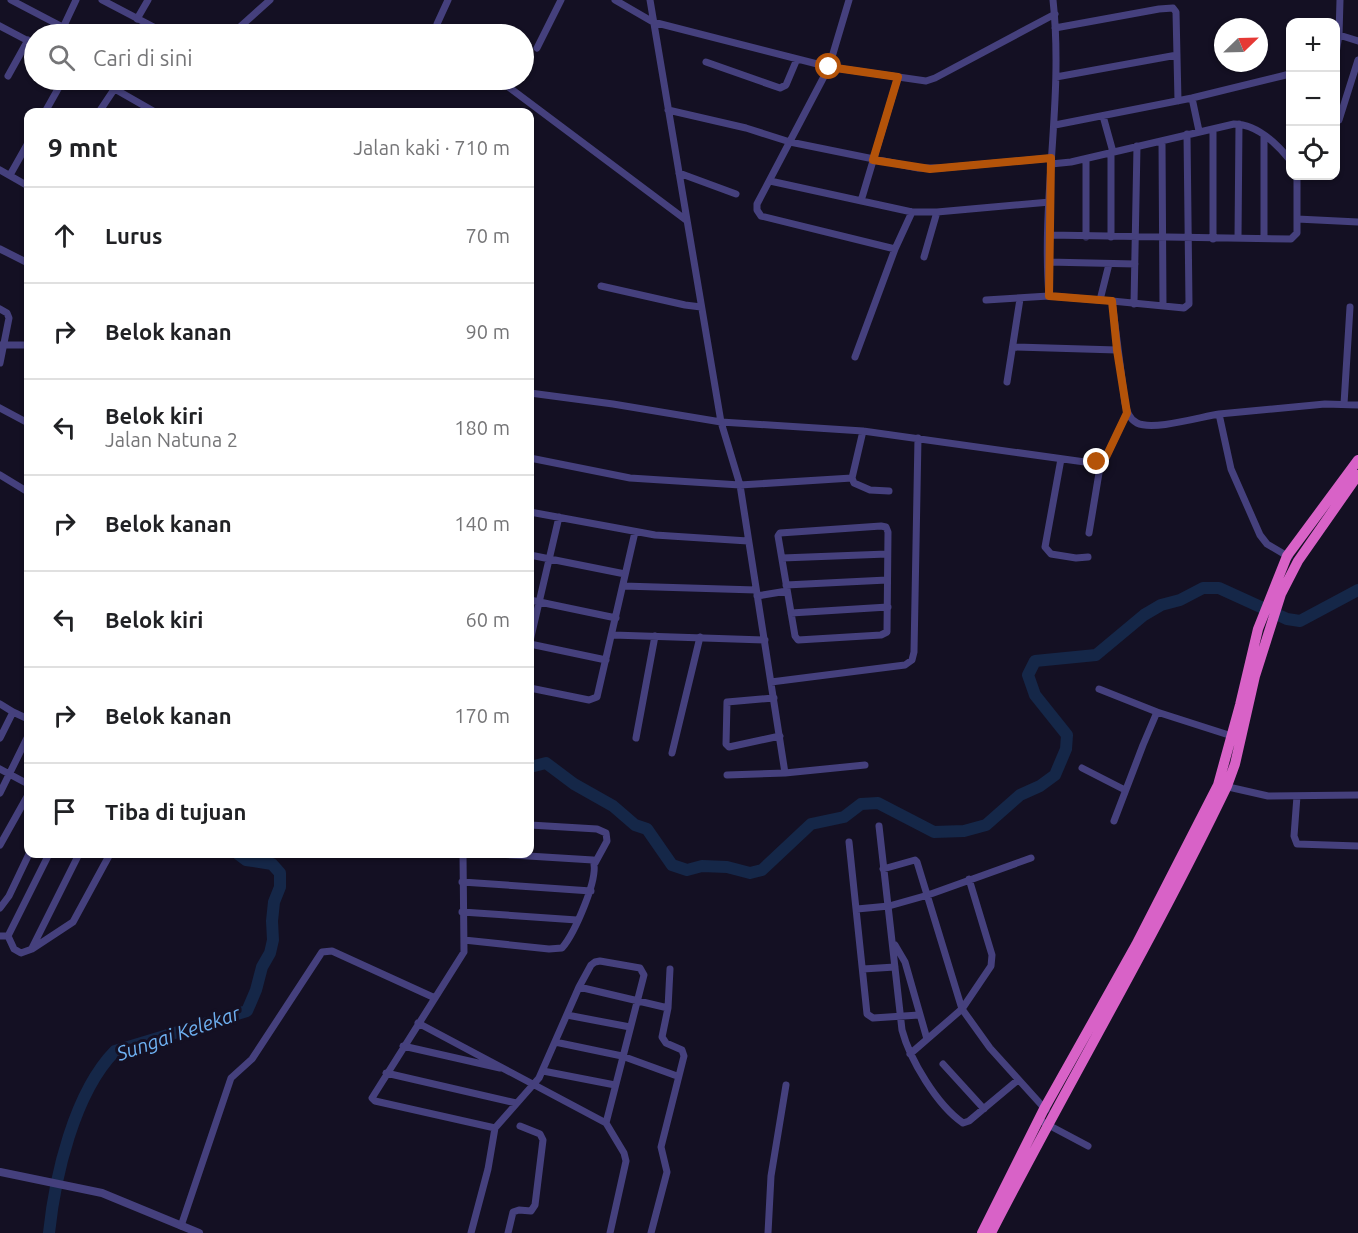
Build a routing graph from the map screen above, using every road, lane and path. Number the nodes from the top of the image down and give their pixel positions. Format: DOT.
graph roads {
  1 [pos="11,0"];
  2 [pos="76,0"];
  3 [pos="102,0"];
  4 [pos="148,0"];
  5 [pos="270,0"];
  6 [pos="448,0"];
  7 [pos="561,0"];
  8 [pos="615,0"];
  9 [pos="650,0"];
  10 [pos="849,0"];
  11 [pos="1053,0"];
  12 [pos="1340,0"];
  13 [pos="1055,14"];
  14 [pos="1339,18"];
  15 [pos="137,19"];
  16 [pos="652,22"];
  17 [pos="50,24"];
  18 [pos="65,24"];
  19 [pos="147,24"];
  20 [pos="243,24"];
  21 [pos="437,24"];
  22 [pos="0,26"];
  23 [pos="1055,28"];
  24 [pos="1340,35"];
  25 [pos="24,38"];
  26 [pos="1358,41"];
  27 [pos="537,48"];
  28 [pos="24,52"];
  29 [pos="1177,55"];
  30 [pos="797,59"];
  31 [pos="1358,60"];
  32 [pos="706,62"];
  33 [pos="829,67"];
  34 [pos="1286,75"];
  35 [pos="8,76"];
  36 [pos="898,77"];
  37 [pos="1056,77"];
  38 [pos="57,90"];
  39 [pos="114,90"];
  40 [pos="118,90"];
  41 [pos="511,90"];
  42 [pos="1192,98"];
  43 [pos="1178,100"];
  44 [pos="47,108"];
  45 [pos="102,108"];
  46 [pos="148,108"];
  47 [pos="668,110"];
  48 [pos="1103,116"];
  49 [pos="1340,117"];
  50 [pos="1239,124"];
  51 [pos="1055,125"];
  52 [pos="1213,129"];
  53 [pos="1199,131"];
  54 [pos="1187,134"];
  55 [pos="1264,135"];
  56 [pos="1162,141"];
  57 [pos="790,142"];
  58 [pos="1137,146"];
  59 [pos="24,150"];
  60 [pos="1112,152"];
  61 [pos="1286,156"];
  62 [pos="1086,159"];
  63 [pos="873,160"];
  64 [pos="1051,161"];
  65 [pos="0,170"];
  66 [pos="679,173"];
  67 [pos="10,175"];
  68 [pos="1297,180"];
  69 [pos="770,181"];
  70 [pos="24,184"];
  71 [pos="735,194"];
  72 [pos="861,201"];
  73 [pos="1050,202"];
  74 [pos="912,212"];
  75 [pos="937,212"];
  76 [pos="1298,219"];
  77 [pos="686,220"];
  78 [pos="1358,222"];
  79 [pos="1049,235"];
  80 [pos="1086,237"];
  81 [pos="1111,237"];
  82 [pos="1136,237"];
  83 [pos="1162,238"];
  84 [pos="1188,238"];
  85 [pos="1213,238"];
  86 [pos="1238,238"];
  87 [pos="1264,238"];
  88 [pos="0,249"];
  89 [pos="895,249"];
  90 [pos="924,257"];
  91 [pos="24,261"];
  92 [pos="1048,262"];
  93 [pos="1109,264"];
  94 [pos="1135,264"];
  95 [pos="602,286"];
  96 [pos="1049,296"];
  97 [pos="1020,299"];
  98 [pos="986,300"];
  99 [pos="1100,300"];
  100 [pos="1112,301"];
  101 [pos="1134,304"];
  102 [pos="1163,306"];
  103 [pos="701,307"];
  104 [pos="1350,307"];
  105 [pos="0,309"];
  106 [pos="1,345"];
  107 [pos="24,345"];
  108 [pos="1013,347"];
  109 [pos="1117,350"];
  110 [pos="855,357"];
  111 [pos="0,363"];
  112 [pos="1007,382"];
  113 [pos="534,394"];
  114 [pos="1344,404"];
  115 [pos="1358,405"];
  116 [pos="0,408"];
  117 [pos="1127,413"];
  118 [pos="1219,414"];
  119 [pos="24,421"];
  120 [pos="721,422"];
  121 [pos="863,431"];
  122 [pos="918,438"];
  123 [pos="534,459"];
  124 [pos="1061,459"];
  125 [pos="1358,460"];
  126 [pos="1101,461"];
  127 [pos="0,475"];
  128 [pos="1358,475"];
  129 [pos="852,478"];
  130 [pos="740,485"];
  131 [pos="24,490"];
  132 [pos="889,491"];
  133 [pos="534,513"];
  134 [pos="559,517"];
  135 [pos="635,532"];
  136 [pos="1089,532"];
  137 [pos="748,541"];
  138 [pos="887,554"];
  139 [pos="534,556"];
  140 [pos="1088,557"];
  141 [pos="782,558"];
  142 [pos="548,559"];
  143 [pos="1293,559"];
  144 [pos="625,574"];
  145 [pos="887,580"];
  146 [pos="623,586"];
  147 [pos="787,588"];
  148 [pos="757,593"];
  149 [pos="534,601"];
  150 [pos="538,602"];
  151 [pos="888,607"];
  152 [pos="791,613"];
  153 [pos="616,618"];
  154 [pos="534,622"];
  155 [pos="612,634"];
  156 [pos="655,636"];
  157 [pos="700,637"];
  158 [pos="765,640"];
  159 [pos="534,644"];
  160 [pos="606,660"];
  161 [pos="771,682"];
  162 [pos="534,689"];
  163 [pos="1100,689"];
  164 [pos="774,698"];
  165 [pos="0,704"];
  166 [pos="13,712"];
  167 [pos="1157,712"];
  168 [pos="24,717"];
  169 [pos="780,736"];
  170 [pos="1235,737"];
  171 [pos="0,738"];
  172 [pos="636,738"];
  173 [pos="24,745"];
  174 [pos="672,753"];
  175 [pos="865,765"];
  176 [pos="1082,768"];
  177 [pos="0,770"];
  178 [pos="785,773"];
  179 [pos="10,775"];
  180 [pos="727,775"];
  181 [pos="24,782"];
  182 [pos="1223,786"];
  183 [pos="1125,790"];
  184 [pos="0,793"];
  185 [pos="1358,795"];
  186 [pos="1297,796"];
  187 [pos="24,802"];
  188 [pos="1114,821"];
  189 [pos="534,825"];
  190 [pos="879,826"];
  191 [pos="849,842"];
  192 [pos="0,845"];
  193 [pos="1358,846"];
  194 [pos="534,856"];
  195 [pos="27,858"];
  196 [pos="47,858"];
  197 [pos="77,858"];
  198 [pos="108,858"];
  199 [pos="463,858"];
  200 [pos="1031,858"];
  201 [pos="595,863"];
  202 [pos="883,869"];
  203 [pos="969,879"];
  204 [pos="462,882"];
  205 [pos="591,891"];
  206 [pos="928,895"];
  207 [pos="889,906"];
  208 [pos="0,908"];
  209 [pos="857,909"];
  210 [pos="462,912"];
  211 [pos="577,920"];
  212 [pos="4,936"];
  213 [pos="464,940"];
  214 [pos="893,943"];
  215 [pos="32,949"];
  216 [pos="895,967"];
  217 [pos="670,969"];
  218 [pos="863,969"];
  219 [pos="579,987"];
  220 [pos="435,998"];
  221 [pos="637,1000"];
  222 [pos="668,1008"];
  223 [pos="962,1010"];
  224 [pos="567,1015"];
  225 [pos="919,1015"];
  226 [pos="900,1017"];
  227 [pos="418,1023"];
  228 [pos="630,1027"];
  229 [pos="927,1039"];
  230 [pos="555,1042"];
  231 [pos="403,1046"];
  232 [pos="910,1054"];
  233 [pos="622,1056"];
  234 [pos="944,1064"];
  235 [pos="510,1071"];
  236 [pos="543,1071"];
  237 [pos="386,1073"];
  238 [pos="677,1076"];
  239 [pos="1018,1080"];
  240 [pos="534,1084"];
  241 [pos="615,1085"];
  242 [pos="786,1085"];
  243 [pos="516,1103"];
  244 [pos="984,1109"];
  245 [pos="1046,1117"];
  246 [pos="606,1123"];
  247 [pos="520,1126"];
  248 [pos="495,1128"];
  249 [pos="1088,1146"];
  250 [pos="0,1172"];
  251 [pos="181,1226"];
  252 [pos="199,1233"];
  253 [pos="471,1233"];
  254 [pos="508,1233"];
  255 [pos="610,1233"];
  256 [pos="651,1233"];
  257 [pos="768,1233"];
  258 [pos="982,1233"];
  259 [pos="991,1233"];
  1 -- 17 [label="street"];
  2 -- 18 [label="street"];
  3 -- 15 [label="street"];
  4 -- 15 [label="street"];
  5 -- 20 [label="street"];
  6 -- 21 [label="street"];
  7 -- 27 [label="street"];
  8 -- 16 [label="street"];
  9 -- 16 [label="street"];
  10 -- 33 [label="street"];
  11 -- 13 [label="street"];
  12 -- 14 [label="street"];
  13 -- 23 [label="street"];
  13 -- 36 [label="street"];
  15 -- 19 [label="street"];
  16 -- 30 [label="street"];
  16 -- 47 [label="street"];
  22 -- 25 [label="street"];
  23 -- 29 [label="street"];
  23 -- 37 [label="street"];
  24 -- 26 [label="street"];
  28 -- 35 [label="street"];
  29 -- 37 [label="street"];
  29 -- 43 [label="street"];
  30 -- 32 [label="street"];
  30 -- 33 [label="street"];
  31 -- 49 [label="street"];
  33 -- 36 [label="street"];
  33 -- 57 [label="street"];
  34 -- 42 [label="street"];
  36 -- 63 [label="street"];
  37 -- 51 [label="street"];
  38 -- 44 [label="street"];
  39 -- 45 [label="street"];
  40 -- 46 [label="street"];
  41 -- 77 [label="street"];
  42 -- 43 [label="street"];
  42 -- 53 [label="street"];
  43 -- 48 [label="street"];
  47 -- 57 [label="street"];
  47 -- 66 [label="street"];
  48 -- 51 [label="street"];
  48 -- 60 [label="street"];
  50 -- 52 [label="street"];
  50 -- 55 [label="street"];
  50 -- 86 [label="street"];
  51 -- 64 [label="street"];
  52 -- 53 [label="street"];
  52 -- 85 [label="street"];
  53 -- 54 [label="street"];
  54 -- 56 [label="street"];
  54 -- 84 [label="street"];
  55 -- 61 [label="street"];
  55 -- 87 [label="street"];
  56 -- 58 [label="street"];
  56 -- 83 [label="street"];
  57 -- 63 [label="street"];
  57 -- 69 [label="street"];
  58 -- 60 [label="street"];
  58 -- 82 [label="street"];
  59 -- 67 [label="street"];
  60 -- 62 [label="street"];
  60 -- 81 [label="street"];
  62 -- 64 [label="street"];
  62 -- 80 [label="street"];
  63 -- 64 [label="street"];
  63 -- 72 [label="street"];
  64 -- 73 [label="street"];
  65 -- 67 [label="street"];
  66 -- 71 [label="street"];
  66 -- 77 [label="street"];
  67 -- 70 [label="street"];
  68 -- 76 [label="street"];
  69 -- 72 [label="street"];
  69 -- 89 [label="street"];
  72 -- 74 [label="street"];
  73 -- 75 [label="street"];
  73 -- 79 [label="street"];
  74 -- 75 [label="street"];
  74 -- 89 [label="street"];
  75 -- 90 [label="street"];
  76 -- 78 [label="street"];
  76 -- 87 [label="street"];
  77 -- 103 [label="street"];
  79 -- 80 [label="street"];
  79 -- 92 [label="street"];
  80 -- 81 [label="street"];
  81 -- 82 [label="street"];
  82 -- 83 [label="street"];
  82 -- 94 [label="street"];
  83 -- 84 [label="street"];
  83 -- 102 [label="street"];
  84 -- 85 [label="street"];
  84 -- 102 [label="street"];
  85 -- 86 [label="street"];
  86 -- 87 [label="street"];
  88 -- 91 [label="street"];
  89 -- 110 [label="street"];
  92 -- 93 [label="street"];
  92 -- 96 [label="street"];
  93 -- 94 [label="street"];
  93 -- 99 [label="street"];
  94 -- 101 [label="street"];
  95 -- 103 [label="street"];
  96 -- 97 [label="street"];
  96 -- 99 [label="street"];
  97 -- 98 [label="street"];
  97 -- 108 [label="street"];
  99 -- 100 [label="street"];
  100 -- 101 [label="street"];
  100 -- 109 [label="street"];
  101 -- 102 [label="street"];
  103 -- 120 [label="street"];
  104 -- 114 [label="street"];
  105 -- 106 [label="street"];
  106 -- 107 [label="street"];
  106 -- 111 [label="street"];
  108 -- 109 [label="street"];
  108 -- 112 [label="street"];
  109 -- 117 [label="street"];
  113 -- 120 [label="street"];
  114 -- 115 [label="street"];
  114 -- 118 [label="street"];
  116 -- 119 [label="street"];
  117 -- 118 [label="street"];
  117 -- 126 [label="street"];
  118 -- 143 [label="street"];
  120 -- 121 [label="street"];
  120 -- 130 [label="street"];
  121 -- 122 [label="street"];
  121 -- 129 [label="street"];
  122 -- 124 [label="street"];
  122 -- 161 [label="street"];
  123 -- 130 [label="street"];
  124 -- 126 [label="street"];
  124 -- 140 [label="street"];
  125 -- 143 [label="highway"];
  126 -- 136 [label="street"];
  127 -- 131 [label="street"];
  128 -- 143 [label="highway"];
  129 -- 130 [label="street"];
  129 -- 132 [label="street"];
  130 -- 137 [label="street"];
  133 -- 134 [label="street"];
  134 -- 135 [label="street"];
  134 -- 142 [label="street"];
  135 -- 137 [label="street"];
  135 -- 144 [label="street"];
  137 -- 148 [label="street"];
  138 -- 141 [label="street"];
  138 -- 141 [label="street"];
  138 -- 145 [label="street"];
  139 -- 142 [label="street"];
  141 -- 147 [label="street"];
  142 -- 144 [label="street"];
  142 -- 150 [label="street"];
  143 -- 170 [label="highway"];
  144 -- 146 [label="street"];
  145 -- 147 [label="street"];
  145 -- 151 [label="street"];
  146 -- 148 [label="street"];
  146 -- 153 [label="street"];
  147 -- 148 [label="street"];
  147 -- 152 [label="street"];
  148 -- 158 [label="street"];
  149 -- 150 [label="street"];
  150 -- 153 [label="street"];
  150 -- 154 [label="street"];
  151 -- 152 [label="street"];
  151 -- 152 [label="street"];
  153 -- 155 [label="street"];
  155 -- 156 [label="street"];
  155 -- 160 [label="street"];
  156 -- 157 [label="street"];
  156 -- 172 [label="street"];
  157 -- 158 [label="street"];
  157 -- 174 [label="street"];
  158 -- 161 [label="street"];
  159 -- 160 [label="street"];
  160 -- 162 [label="street"];
  161 -- 164 [label="street"];
  163 -- 167 [label="street"];
  164 -- 169 [label="street"];
  164 -- 169 [label="street"];
  165 -- 166 [label="street"];
  166 -- 168 [label="street"];
  166 -- 171 [label="street"];
  167 -- 170 [label="street"];
  167 -- 183 [label="street"];
  169 -- 178 [label="street"];
  170 -- 182 [label="highway"];
  173 -- 179 [label="street"];
  175 -- 178 [label="street"];
  176 -- 183 [label="street"];
  177 -- 179 [label="street"];
  178 -- 180 [label="street"];
  179 -- 181 [label="street"];
  179 -- 184 [label="street"];
  182 -- 186 [label="street"];
  182 -- 245 [label="highway"];
  183 -- 188 [label="street"];
  185 -- 186 [label="street"];
  186 -- 193 [label="street"];
  187 -- 192 [label="street"];
  189 -- 201 [label="street"];
  190 -- 202 [label="street"];
  191 -- 209 [label="street"];
  194 -- 201 [label="street"];
  195 -- 208 [label="street"];
  196 -- 212 [label="street"];
  197 -- 215 [label="street"];
  198 -- 215 [label="street"];
  199 -- 204 [label="street"];
  200 -- 203 [label="street"];
  201 -- 205 [label="street"];
  202 -- 206 [label="street"];
  202 -- 207 [label="street"];
  203 -- 206 [label="street"];
  203 -- 223 [label="street"];
  204 -- 205 [label="street"];
  204 -- 210 [label="street"];
  205 -- 211 [label="street"];
  206 -- 207 [label="street"];
  206 -- 223 [label="street"];
  207 -- 209 [label="street"];
  207 -- 214 [label="street"];
  209 -- 218 [label="street"];
  210 -- 211 [label="street"];
  210 -- 213 [label="street"];
  211 -- 213 [label="street"];
  212 -- 215 [label="street"];
  213 -- 220 [label="street"];
  214 -- 216 [label="street"];
  214 -- 225 [label="street"];
  216 -- 218 [label="street"];
  216 -- 226 [label="street"];
  217 -- 222 [label="street"];
  218 -- 226 [label="street"];
  219 -- 221 [label="street"];
  219 -- 221 [label="street"];
  219 -- 224 [label="street"];
  220 -- 227 [label="street"];
  220 -- 251 [label="street"];
  221 -- 222 [label="street"];
  221 -- 228 [label="street"];
  222 -- 238 [label="street"];
  223 -- 229 [label="street"];
  223 -- 239 [label="street"];
  224 -- 228 [label="street"];
  224 -- 230 [label="street"];
  225 -- 226 [label="street"];
  225 -- 229 [label="street"];
  226 -- 232 [label="street"];
  227 -- 231 [label="street"];
  227 -- 235 [label="street"];
  228 -- 233 [label="street"];
  229 -- 232 [label="street"];
  230 -- 233 [label="street"];
  230 -- 236 [label="street"];
  231 -- 235 [label="street"];
  231 -- 237 [label="street"];
  232 -- 244 [label="street"];
  233 -- 238 [label="street"];
  233 -- 241 [label="street"];
  234 -- 244 [label="street"];
  235 -- 240 [label="street"];
  236 -- 240 [label="street"];
  236 -- 241 [label="street"];
  237 -- 243 [label="street"];
  237 -- 248 [label="street"];
  238 -- 256 [label="street"];
  239 -- 244 [label="street"];
  239 -- 245 [label="street"];
  240 -- 243 [label="street"];
  240 -- 246 [label="street"];
  241 -- 246 [label="street"];
  242 -- 257 [label="street"];
  243 -- 248 [label="street"];
  245 -- 249 [label="street"];
  245 -- 258 [label="highway"];
  245 -- 259 [label="highway"];
  246 -- 255 [label="street"];
  247 -- 254 [label="street"];
  248 -- 253 [label="street"];
  250 -- 251 [label="street"];
  251 -- 252 [label="street"];
}
